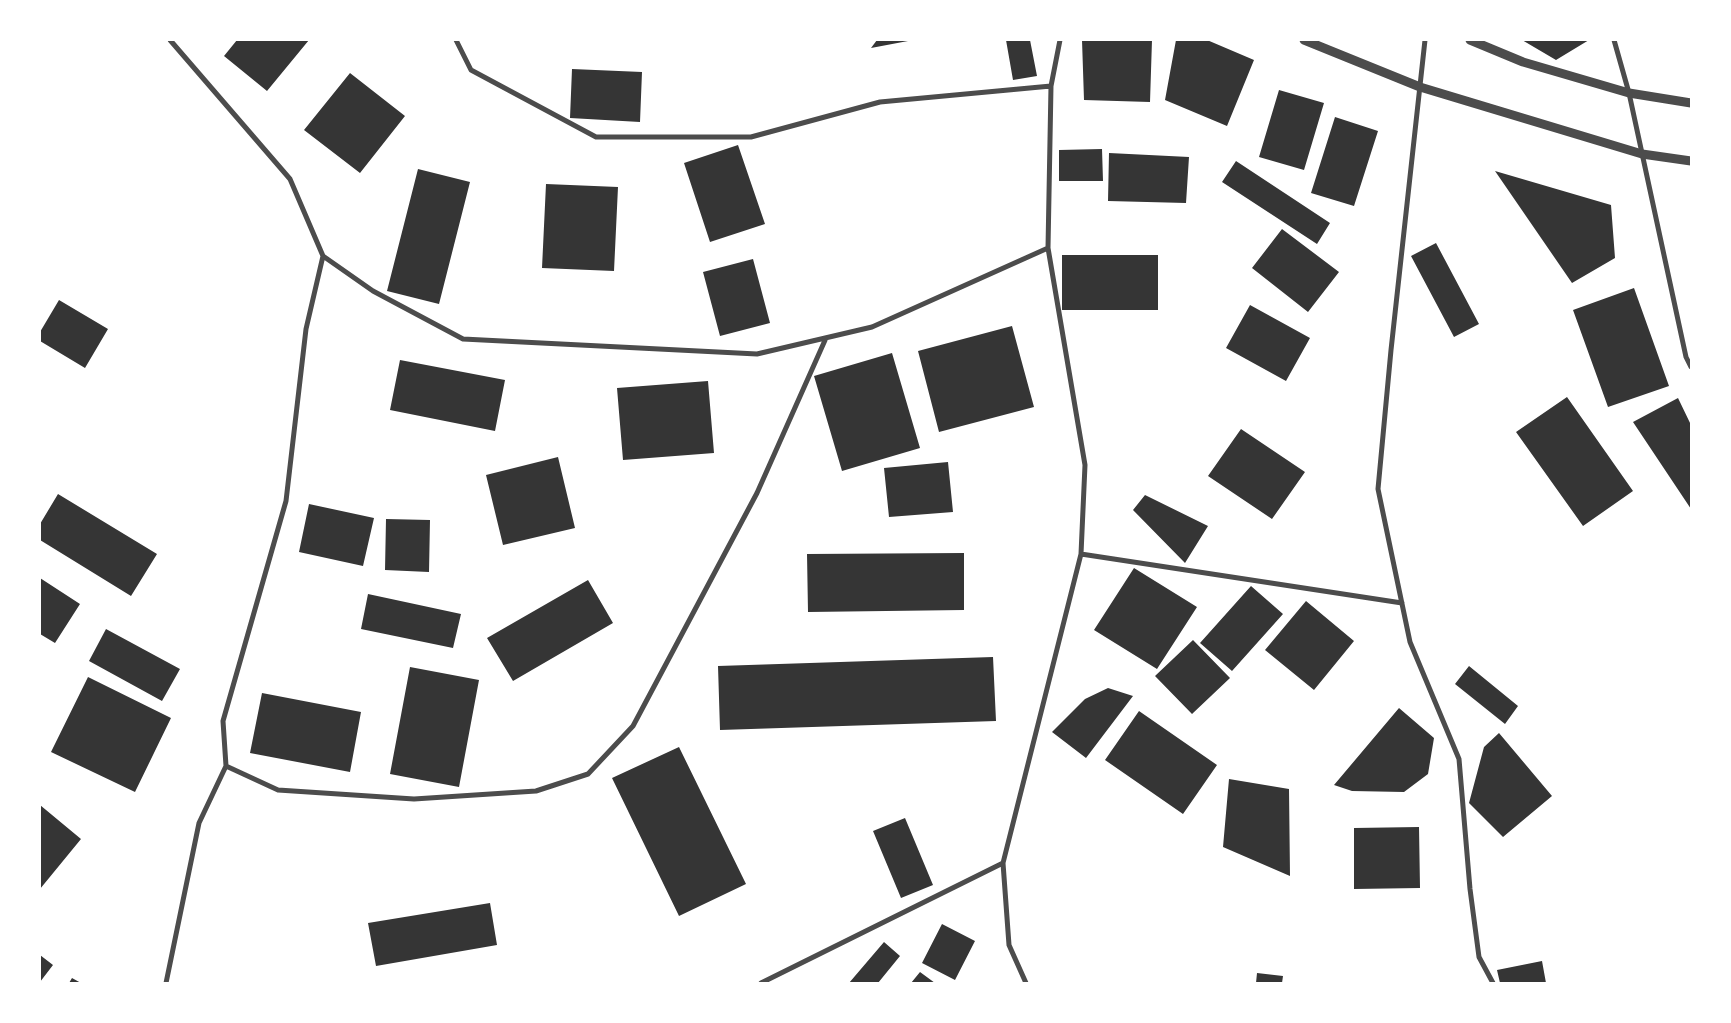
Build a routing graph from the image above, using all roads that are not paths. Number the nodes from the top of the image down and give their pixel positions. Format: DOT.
graph roads {
  1 [pos="170,40"];
  2 [pos="456,40"];
  3 [pos="1060,40"];
  4 [pos="1304,40"];
  5 [pos="1425,40"];
  6 [pos="1470,40"];
  7 [pos="1614,40"];
  8 [pos="1051,86"];
  9 [pos="1420,87"];
  10 [pos="1629,93"];
  11 [pos="1691,103"];
  12 [pos="1642,154"];
  13 [pos="1691,161"];
  14 [pos="1048,248"];
  15 [pos="323,256"];
  16 [pos="826,338"];
  17 [pos="1691,367"];
  18 [pos="1081,554"];
  19 [pos="1402,603"];
  20 [pos="226,766"];
  21 [pos="1003,863"];
  22 [pos="166,983"];
  23 [pos="761,983"];
  24 [pos="1026,983"];
  25 [pos="1493,983"];
  1 -- 15 [label="street"];
  2 -- 8 [label="street"];
  3 -- 8 [label="street"];
  4 -- 9 [label="street"];
  5 -- 9 [label="street"];
  6 -- 10 [label="street"];
  7 -- 10 [label="street"];
  8 -- 14 [label="street"];
  9 -- 12 [label="street"];
  9 -- 19 [label="street"];
  10 -- 11 [label="street"];
  10 -- 12 [label="street"];
  12 -- 13 [label="street"];
  12 -- 17 [label="street"];
  14 -- 16 [label="street"];
  14 -- 18 [label="street"];
  15 -- 16 [label="street"];
  15 -- 20 [label="street"];
  16 -- 20 [label="street"];
  18 -- 19 [label="street"];
  18 -- 21 [label="street"];
  19 -- 25 [label="street"];
  20 -- 22 [label="street"];
  21 -- 23 [label="street"];
  21 -- 24 [label="street"];
}
